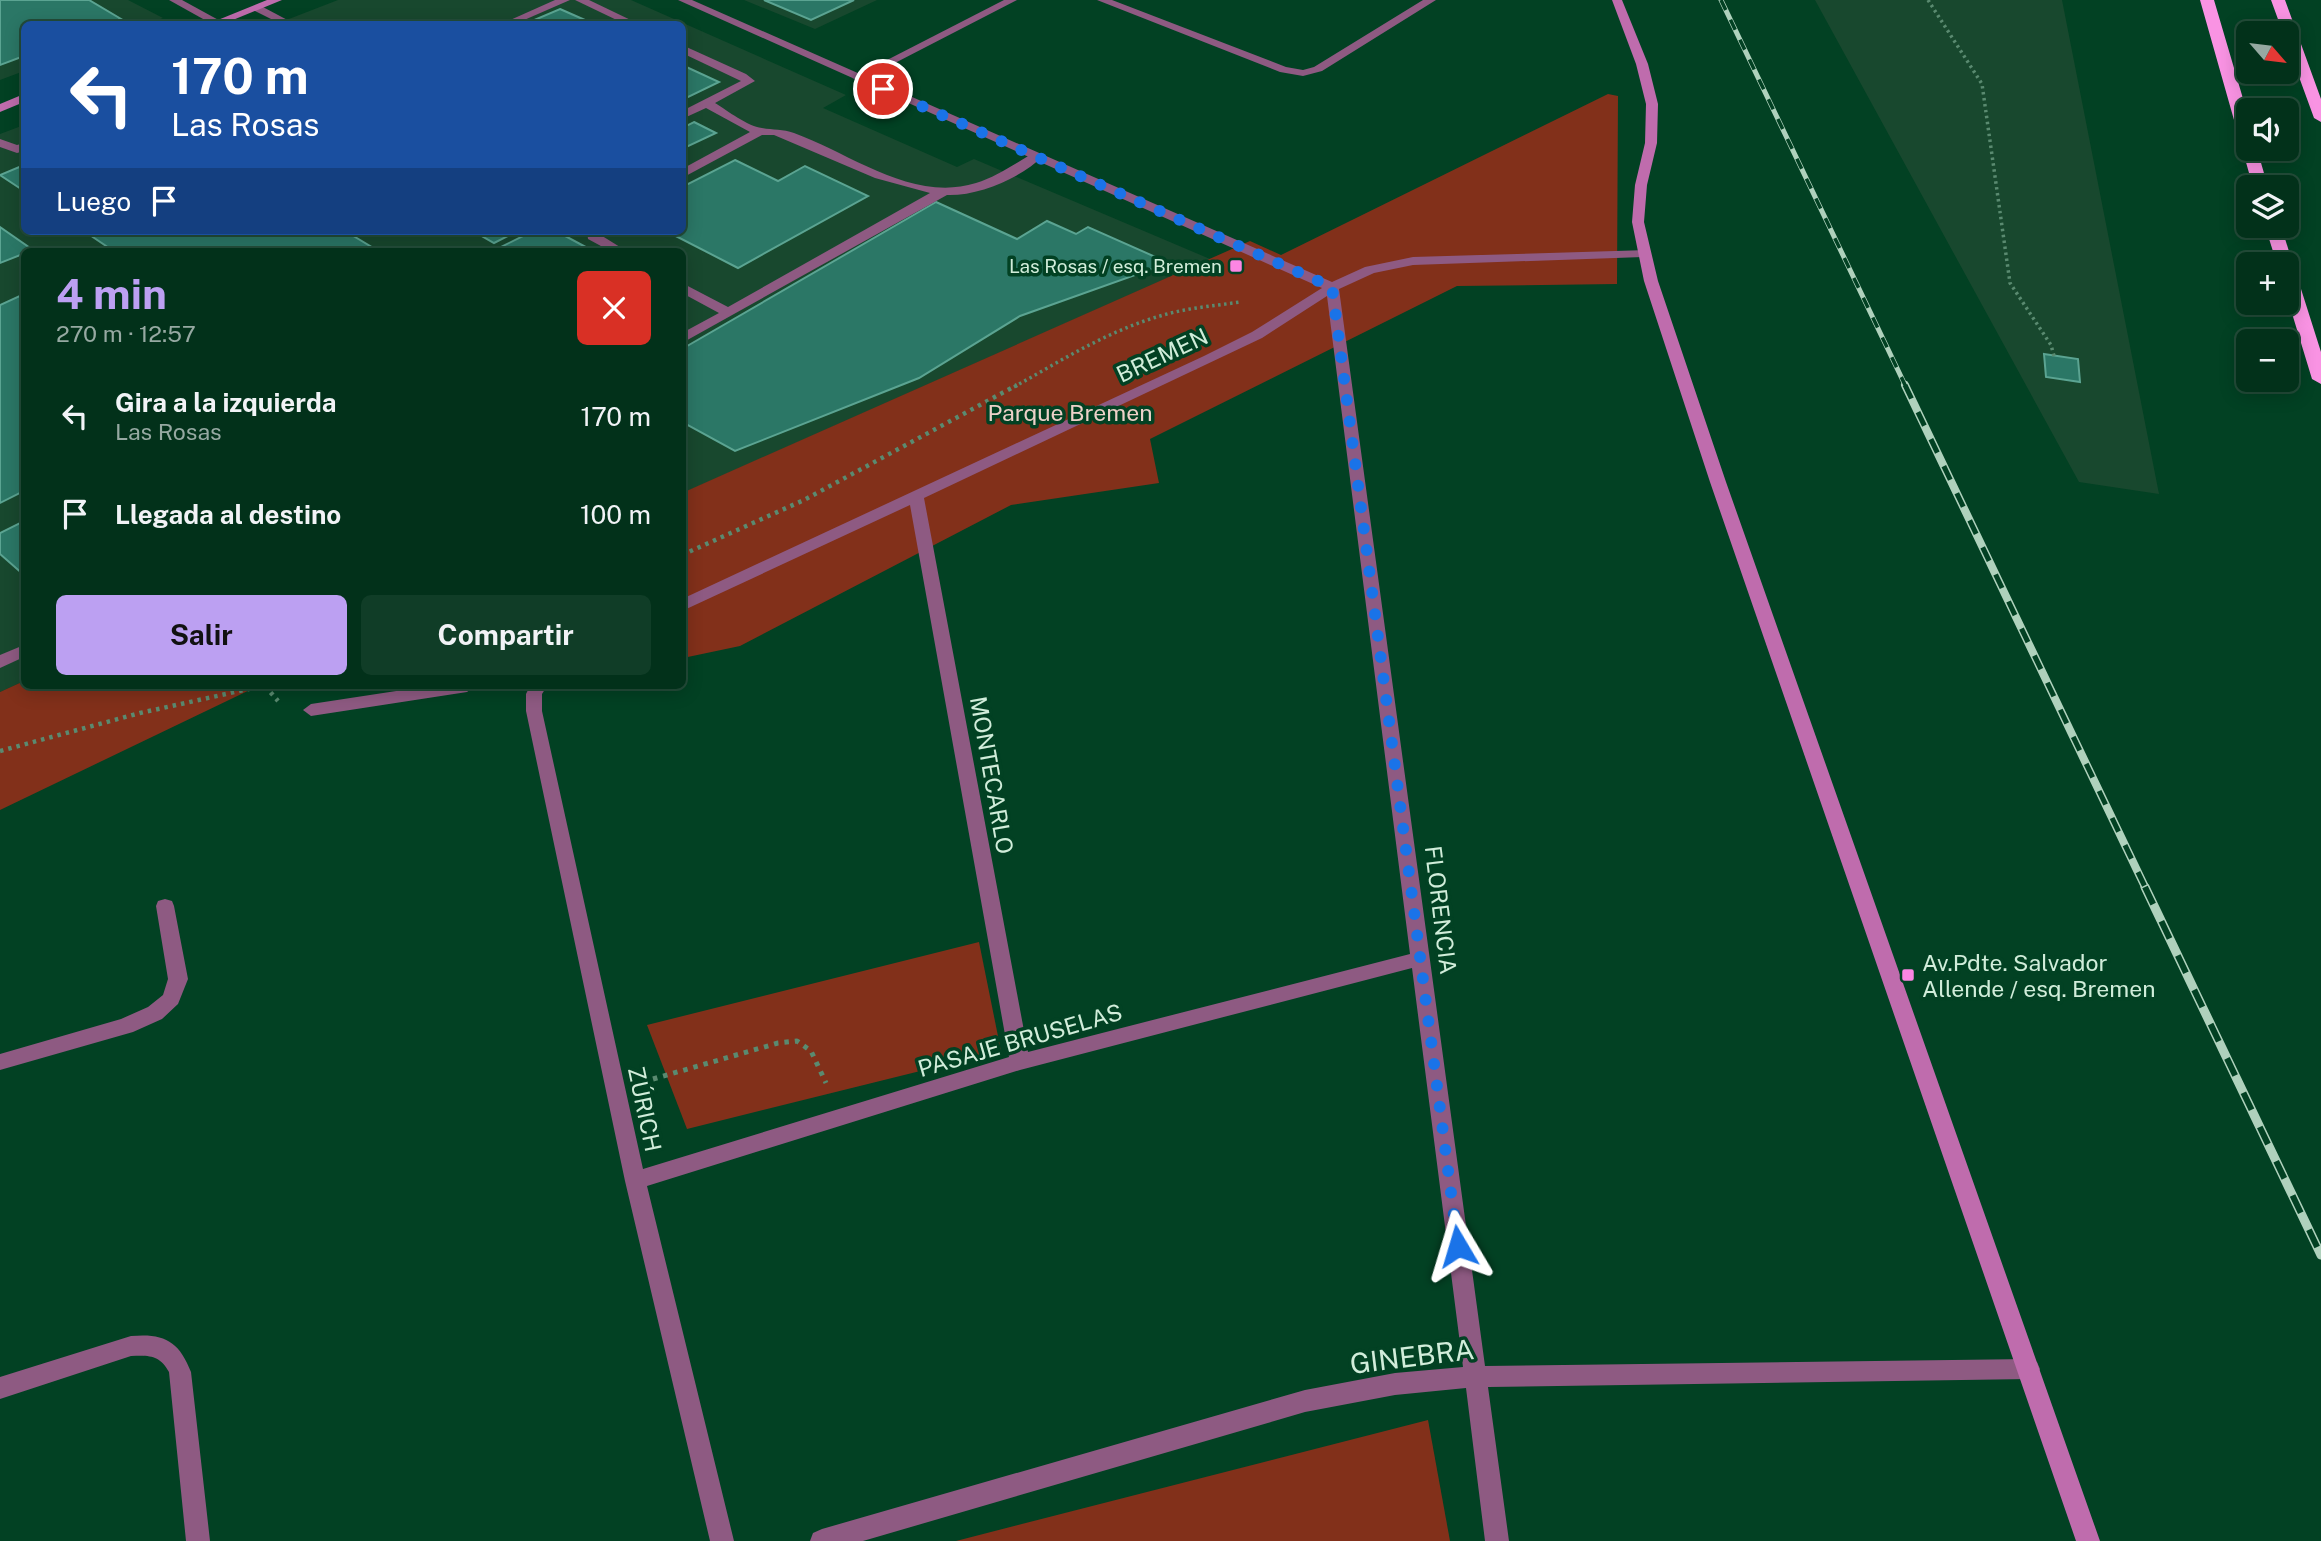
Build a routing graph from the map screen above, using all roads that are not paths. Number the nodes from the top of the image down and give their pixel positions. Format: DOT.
graph roads {
  1 [pos="174,0"];
  2 [pos="277,0"];
  3 [pos="565,0"];
  4 [pos="580,0"];
  5 [pos="683,0"];
  6 [pos="1012,0"];
  7 [pos="1102,0"];
  8 [pos="1431,0"];
  9 [pos="1617,0"];
  10 [pos="2207,0"];
  11 [pos="2278,0"];
  12 [pos="257,8"];
  13 [pos="211,21"];
  14 [pos="224,21"];
  15 [pos="283,21"];
  16 [pos="514,21"];
  17 [pos="626,21"];
  18 [pos="686,50"];
  19 [pos="858,78"];
  20 [pos="21,100"];
  21 [pos="2236,101"];
  22 [pos="707,104"];
  23 [pos="0,108"];
  24 [pos="686,114"];
  25 [pos="2321,118"];
  26 [pos="759,132"];
  27 [pos="0,143"];
  28 [pos="21,148"];
  29 [pos="1037,156"];
  30 [pos="686,172"];
  31 [pos="944,191"];
  32 [pos="593,235"];
  33 [pos="614,248"];
  34 [pos="1643,253"];
  35 [pos="1332,287"];
  36 [pos="686,289"];
  37 [pos="2299,308"];
  38 [pos="729,313"];
  39 [pos="686,337"];
  40 [pos="2321,379"];
  41 [pos="916,496"];
  42 [pos="686,604"];
  43 [pos="21,652"];
  44 [pos="0,662"];
  45 [pos="448,689"];
  46 [pos="538,689"];
  47 [pos="311,710"];
  48 [pos="165,906"];
  49 [pos="1422,958"];
  50 [pos="0,1062"];
  51 [pos="1020,1062"];
  52 [pos="635,1181"];
  53 [pos="2029,1369"];
  54 [pos="1475,1377"];
  55 [pos="0,1388"];
  56 [pos="198,1541"];
  57 [pos="722,1541"];
  58 [pos="822,1541"];
  59 [pos="1496,1541"];
  60 [pos="2088,1541"];
  1 -- 13 [label="street"];
  2 -- 12 [label="main road"];
  3 -- 16 [label="street"];
  4 -- 17 [label="street"];
  5 -- 19 [label="street"];
  6 -- 19 [label="street"];
  7 -- 8 [label="street"];
  9 -- 34 [label="main road"];
  10 -- 21 [label="highway"];
  11 -- 25 [label="highway"];
  12 -- 14 [label="main road"];
  12 -- 15 [label="street"];
  18 -- 22 [label="street"];
  19 -- 29 [label="street"];
  20 -- 23 [label="main road"];
  22 -- 24 [label="street"];
  22 -- 26 [label="street"];
  26 -- 30 [label="street"];
  26 -- 31 [label="street"];
  27 -- 28 [label="street"];
  29 -- 31 [label="street"];
  29 -- 35 [label="street"];
  31 -- 38 [label="street"];
  32 -- 33 [label="street"];
  34 -- 35 [label="street, BREMEN"];
  34 -- 53 [label="main road"];
  35 -- 41 [label="street, BREMEN"];
  35 -- 49 [label="street, FLORENCIA"];
  36 -- 38 [label="street"];
  37 -- 40 [label="highway"];
  38 -- 39 [label="street"];
  41 -- 42 [label="street, BREMEN"];
  41 -- 51 [label="street, MONTECARLO"];
  43 -- 44 [label="street"];
  45 -- 47 [label="street"];
  46 -- 52 [label="street, ZÚRICH"];
  48 -- 50 [label="street"];
  49 -- 51 [label="street, PASAJE BRUSELAS"];
  49 -- 54 [label="street, FLORENCIA"];
  51 -- 52 [label="street, PASAJE BRUSELAS"];
  52 -- 57 [label="street, ZÚRICH"];
  53 -- 54 [label="street, GINEBRA"];
  53 -- 60 [label="main road"];
  54 -- 58 [label="street, GINEBRA"];
  54 -- 59 [label="street, FLORENCIA"];
  55 -- 56 [label="street"];
}
